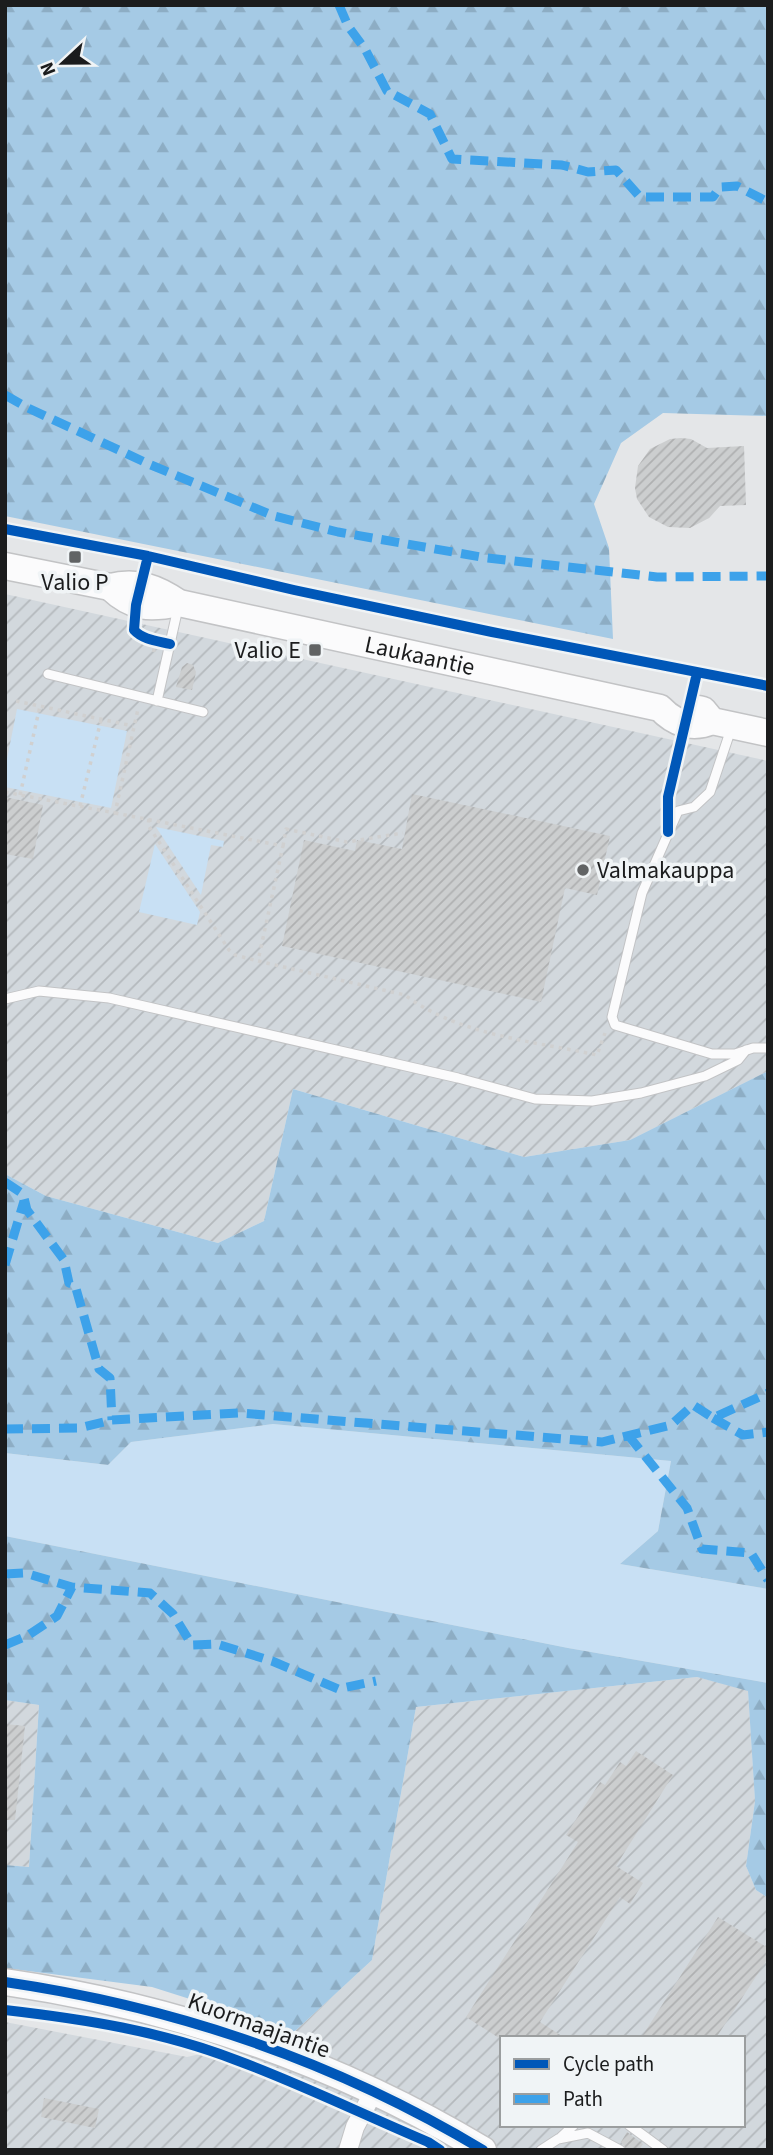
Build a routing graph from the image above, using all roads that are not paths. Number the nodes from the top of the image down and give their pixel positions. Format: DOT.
graph roads {
  1 [pos="5,566"];
  2 [pos="179,603"];
  3 [pos="48,674"];
  4 [pos="157,701"];
  5 [pos="203,712"];
  6 [pos="722,723"];
  7 [pos="768,733"];
  8 [pos="5,993"];
  9 [pos="16,995"];
  10 [pos="5,999"];
  11 [pos="768,1048"];
  12 [pos="746,1050"];
  13 [pos="5,1982"];
  14 [pos="374,2091"];
  15 [pos="572,2127"];
  16 [pos="632,2127"];
  17 [pos="558,2139"];
  18 [pos="348,2150"];
  19 [pos="483,2150"];
  20 [pos="541,2150"];
  21 [pos="620,2150"];
  22 [pos="663,2150"];
  1 -- 2 [label="main road, Laukaantie"];
  2 -- 4 [label="lane"];
  2 -- 6 [label="main road, Laukaantie"];
  3 -- 4 [label="lane"];
  4 -- 5 [label="lane"];
  6 -- 7 [label="main road, Laukaantie"];
  6 -- 12 [label="lane"];
  8 -- 9 [label="lane"];
  9 -- 10 [label="lane"];
  9 -- 12 [label="lane"];
  11 -- 12 [label="lane"];
  13 -- 14 [label="main road, Kuormaajantie"];
  14 -- 18 [label="street"];
  14 -- 19 [label="main road, Kuormaajantie"];
  15 -- 17 [label="lane"];
  16 -- 22 [label="lane"];
  17 -- 20 [label="lane"];
  17 -- 21 [label="lane"];
}
